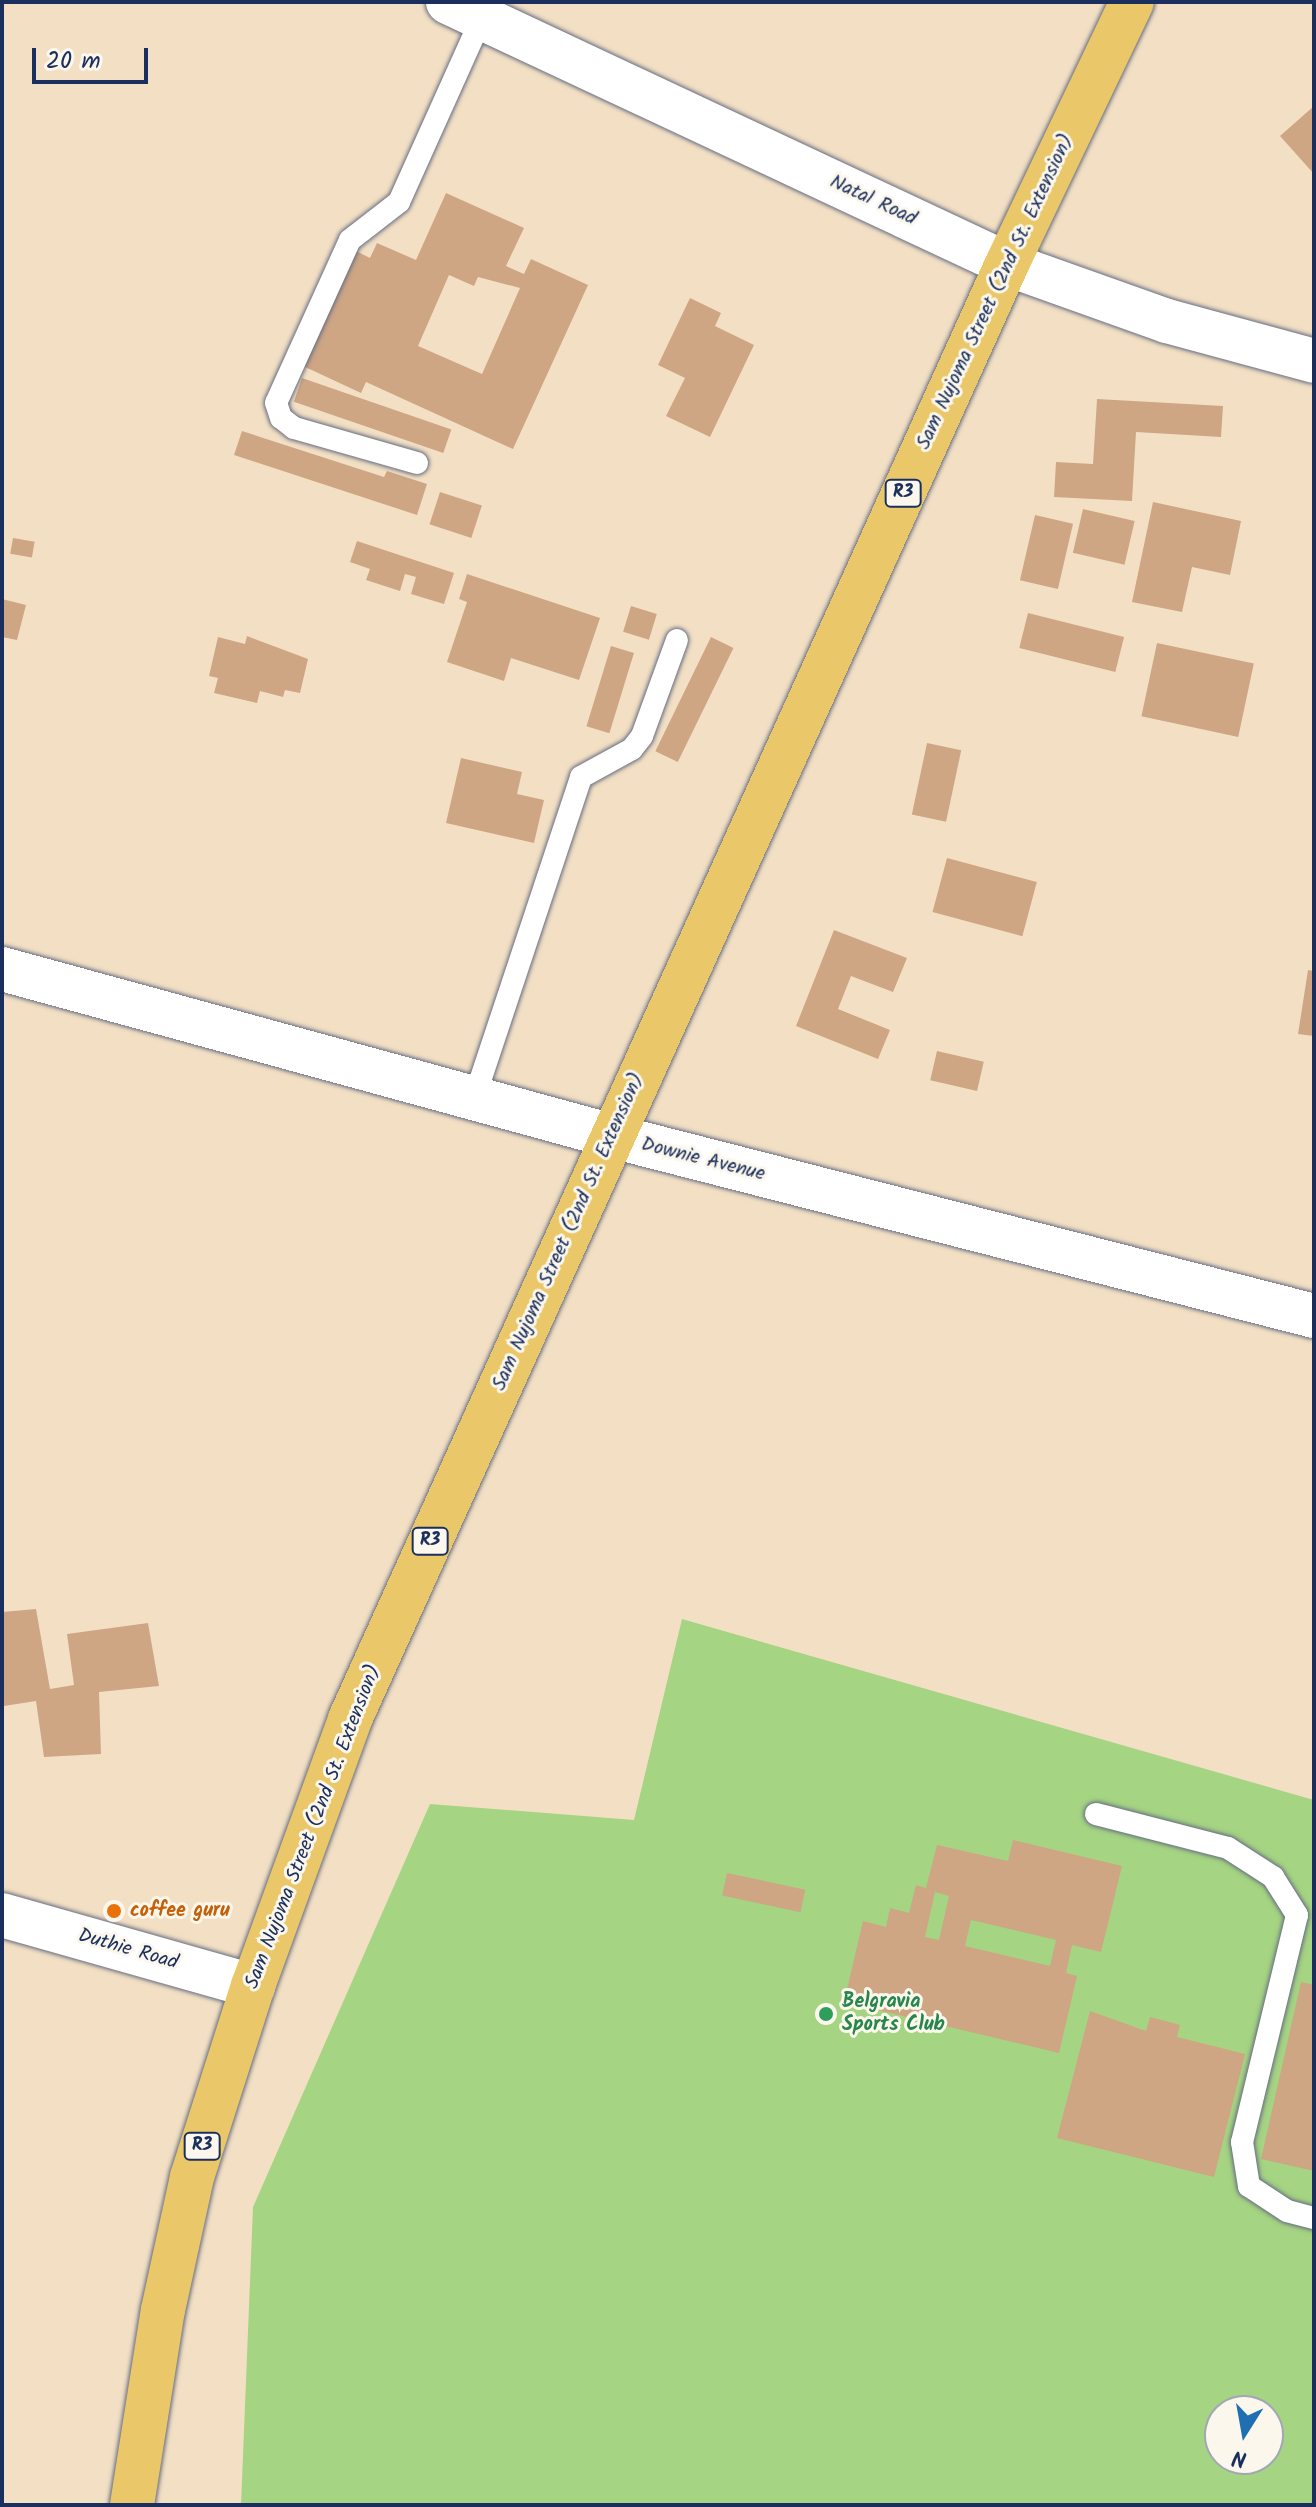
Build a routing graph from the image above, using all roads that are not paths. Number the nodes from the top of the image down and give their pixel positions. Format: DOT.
graph roads {
  1 [pos="1132,2"];
  2 [pos="465,9"];
  3 [pos="1007,264"];
  4 [pos="1314,361"];
  5 [pos="417,463"];
  6 [pos="677,640"];
  7 [pos="2,969"];
  8 [pos="474,1099"];
  9 [pos="612,1136"];
  10 [pos="1314,1316"];
  11 [pos="1096,1814"];
  12 [pos="2,1915"];
  13 [pos="253,1986"];
  14 [pos="1314,2218"];
  15 [pos="132,2505"];
  1 -- 3 [label="highway, Sam Nujoma Street (2nd St. Extension) / R3"];
  2 -- 3 [label="street, Natal Road"];
  2 -- 5 [label="lane"];
  3 -- 4 [label="street, Natal Road"];
  3 -- 9 [label="highway, Sam Nujoma Street (2nd St. Extension) / R3"];
  6 -- 8 [label="lane"];
  7 -- 8 [label="street, Downie Avenue"];
  8 -- 9 [label="street, Downie Avenue"];
  9 -- 10 [label="street, Downie Avenue"];
  9 -- 13 [label="highway, Sam Nujoma Street (2nd St. Extension) / R3"];
  11 -- 14 [label="lane"];
  12 -- 13 [label="street, Duthie Road"];
  13 -- 15 [label="highway, Sam Nujoma Street (2nd St. Extension) / R3"];
}
